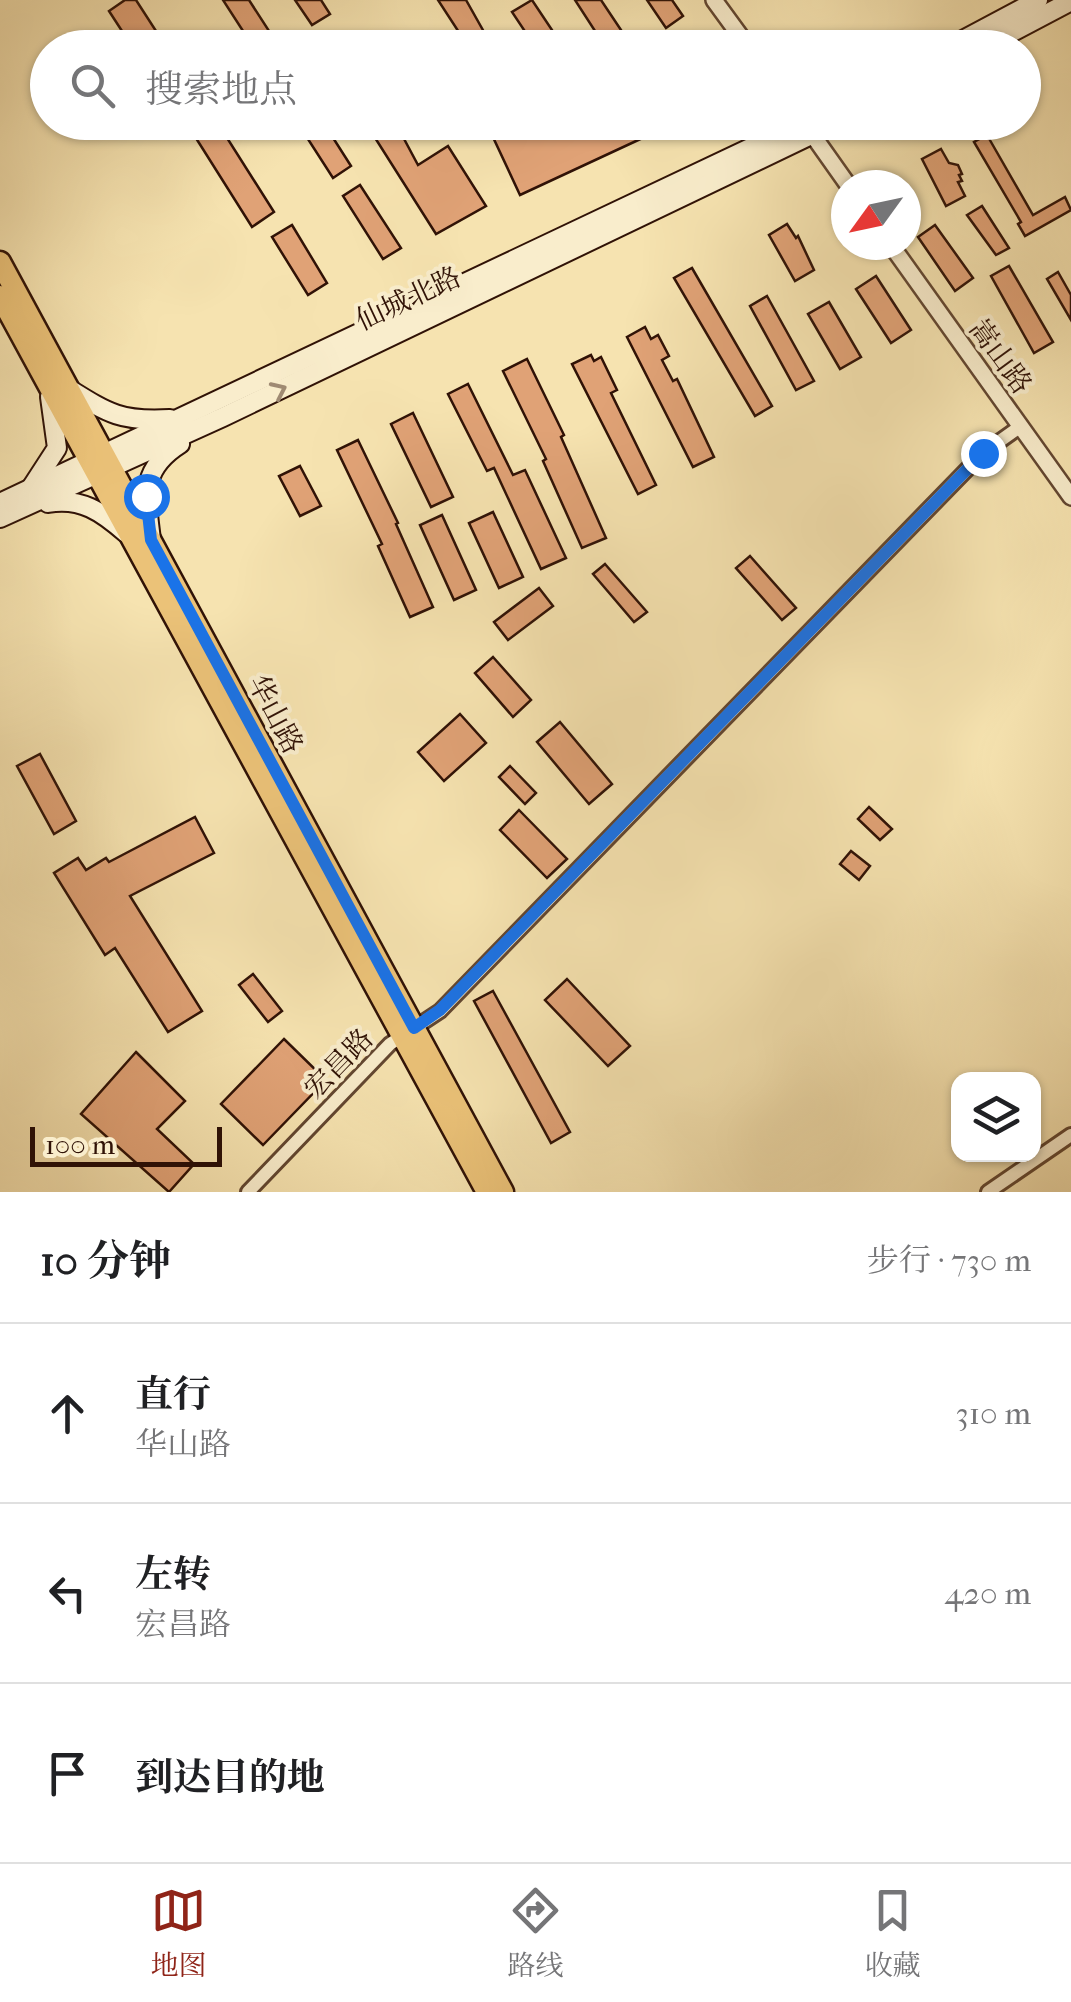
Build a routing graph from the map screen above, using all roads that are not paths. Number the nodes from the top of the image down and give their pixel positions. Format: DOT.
graph roads {
  1 [pos="714,0"];
  2 [pos="1038,0"];
  3 [pos="1071,1"];
  4 [pos="735,30"];
  5 [pos="982,30"];
  6 [pos="1016,30"];
  7 [pos="776,140"];
  8 [pos="778,140"];
  9 [pos="816,140"];
  10 [pos="837,170"];
  11 [pos="902,260"];
  12 [pos="0,262"];
  13 [pos="0,296"];
  14 [pos="46,382"];
  15 [pos="70,389"];
  16 [pos="222,416"];
  17 [pos="180,418"];
  18 [pos="1021,426"];
  19 [pos="101,464"];
  20 [pos="29,497"];
  21 [pos="1071,497"];
  22 [pos="0,503"];
  23 [pos="0,518"];
  24 [pos="142,539"];
  25 [pos="408,1032"];
  26 [pos="1071,1134"];
  27 [pos="248,1192"];
  28 [pos="487,1192"];
  29 [pos="503,1192"];
  30 [pos="988,1192"];
  1 -- 4 [label="street"];
  2 -- 5 [label="main road"];
  3 -- 6 [label="main road"];
  7 -- 17 [label="main road, 仙城北路"];
  16 -- 8 [label="main road, 仙城北路, one-way"];
  9 -- 10 [label="street"];
  11 -- 18 [label="street, 嵩山路"];
  12 -- 15 [label="main road"];
  13 -- 14 [label="main road"];
  14 -- 19 [label="main road"];
  14 -- 20 [label="main road"];
  15 -- 17 [label="main road"];
  15 -- 19 [label="main road"];
  16 -- 19 [label="main road, 仙城北路"];
  16 -- 24 [label="main road"];
  17 -- 19 [label="main road, 仙城北路"];
  18 -- 21 [label="street, 嵩山路"];
  18 -- 25 [label="street, 宏昌路"];
  19 -- 20 [label="main road, 仙城北路"];
  19 -- 24 [label="main road"];
  20 -- 22 [label="main road, 仙城北路"];
  20 -- 23 [label="main road, 仙城北路"];
  20 -- 24 [label="main road"];
  24 -- 25 [label="main road"];
  25 -- 27 [label="street, 宏昌路"];
  25 -- 28 [label="main road"];
  25 -- 29 [label="main road"];
  26 -- 30 [label="street"];
}
